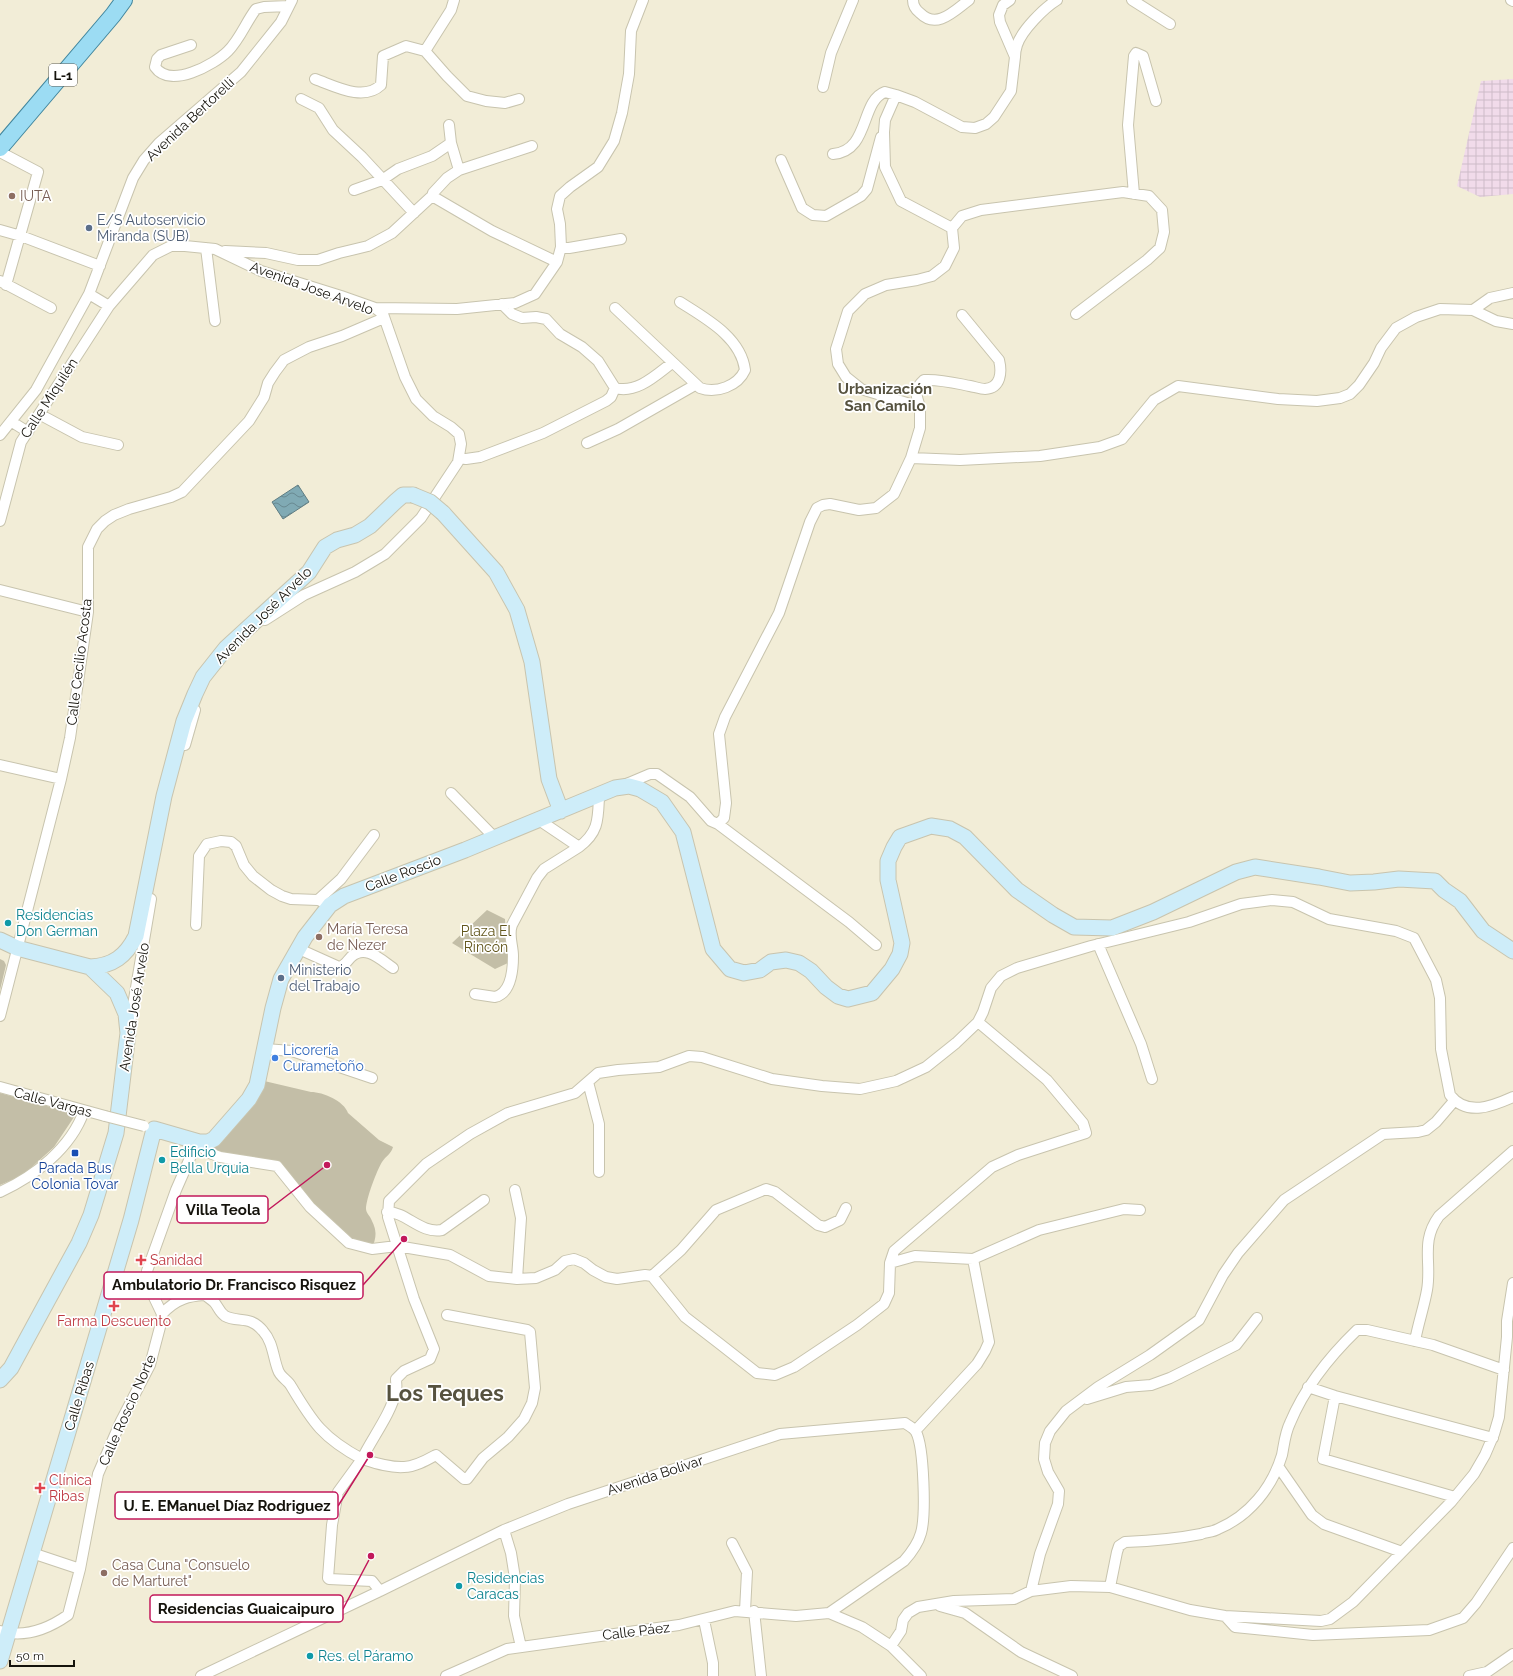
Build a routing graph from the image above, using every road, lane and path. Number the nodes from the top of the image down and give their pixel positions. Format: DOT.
graph roads {
  1 [pos="124,0"];
  2 [pos="454,0"];
  3 [pos="643,0"];
  4 [pos="853,0"];
  5 [pos="913,0"];
  6 [pos="968,0"];
  7 [pos="1010,0"];
  8 [pos="1057,0"];
  9 [pos="1132,0"];
  10 [pos="290,3"];
  11 [pos="1170,24"];
  12 [pos="191,45"];
  13 [pos="425,51"];
  14 [pos="1014,57"];
  15 [pos="316,78"];
  16 [pos="823,87"];
  17 [pos="896,95"];
  18 [pos="301,99"];
  19 [pos="519,99"];
  20 [pos="1156,101"];
  21 [pos="449,125"];
  22 [pos="884,132"];
  23 [pos="451,143"];
  24 [pos="532,146"];
  25 [pos="0,148"];
  26 [pos="0,152"];
  27 [pos="833,154"];
  28 [pos="780,160"];
  29 [pos="459,170"];
  30 [pos="382,180"];
  31 [pos="354,190"];
  32 [pos="1134,194"];
  33 [pos="432,196"];
  34 [pos="414,213"];
  35 [pos="952,228"];
  36 [pos="0,230"];
  37 [pos="21,236"];
  38 [pos="621,240"];
  39 [pos="561,247"];
  40 [pos="211,249"];
  41 [pos="557,262"];
  42 [pos="100,266"];
  43 [pos="3,283"];
  44 [pos="89,294"];
  45 [pos="1513,294"];
  46 [pos="680,302"];
  47 [pos="502,304"];
  48 [pos="109,306"];
  49 [pos="51,308"];
  50 [pos="375,308"];
  51 [pos="615,308"];
  52 [pos="1473,310"];
  53 [pos="1076,314"];
  54 [pos="962,315"];
  55 [pos="384,318"];
  56 [pos="215,321"];
  57 [pos="1513,324"];
  58 [pos="672,363"];
  59 [pos="695,385"];
  60 [pos="616,388"];
  61 [pos="920,407"];
  62 [pos="39,414"];
  63 [pos="12,422"];
  64 [pos="28,432"];
  65 [pos="0,435"];
  66 [pos="587,443"];
  67 [pos="118,445"];
  68 [pos="459,458"];
  69 [pos="911,458"];
  70 [pos="0,521"];
  71 [pos="304,577"];
  72 [pos="0,590"];
  73 [pos="314,591"];
  74 [pos="88,612"];
  75 [pos="251,631"];
  76 [pos="0,765"];
  77 [pos="61,779"];
  78 [pos="615,788"];
  79 [pos="451,793"];
  80 [pos="599,796"];
  81 [pos="561,811"];
  82 [pos="539,820"];
  83 [pos="718,824"];
  84 [pos="374,835"];
  85 [pos="495,838"];
  86 [pos="579,847"];
  87 [pos="324,903"];
  88 [pos="196,925"];
  89 [pos="0,940"];
  90 [pos="1098,944"];
  91 [pos="876,945"];
  92 [pos="0,948"];
  93 [pos="17,948"];
  94 [pos="299,949"];
  95 [pos="1513,951"];
  96 [pos="90,967"];
  97 [pos="393,968"];
  98 [pos="475,994"];
  99 [pos="0,1016"];
  100 [pos="978,1022"];
  101 [pos="128,1033"];
  102 [pos="265,1049"];
  103 [pos="372,1078"];
  104 [pos="1152,1079"];
  105 [pos="588,1082"];
  106 [pos="0,1087"];
  107 [pos="1513,1097"];
  108 [pos="1454,1100"];
  109 [pos="84,1110"];
  110 [pos="149,1128"];
  111 [pos="198,1142"];
  112 [pos="1513,1151"];
  113 [pos="599,1172"];
  114 [pos="515,1190"];
  115 [pos="0,1192"];
  116 [pos="484,1200"];
  117 [pos="846,1208"];
  118 [pos="1140,1210"];
  119 [pos="387,1212"];
  120 [pos="397,1246"];
  121 [pos="973,1259"];
  122 [pos="890,1263"];
  123 [pos="652,1276"];
  124 [pos="518,1279"];
  125 [pos="1513,1283"];
  126 [pos="233,1289"];
  127 [pos="204,1294"];
  128 [pos="162,1314"];
  129 [pos="447,1315"];
  130 [pos="1257,1318"];
  131 [pos="1415,1341"];
  132 [pos="1504,1370"];
  133 [pos="0,1380"];
  134 [pos="1308,1387"];
  135 [pos="1335,1396"];
  136 [pos="1080,1401"];
  137 [pos="916,1430"];
  138 [pos="1493,1438"];
  139 [pos="362,1459"];
  140 [pos="1278,1466"];
  141 [pos="1455,1497"];
  142 [pos="504,1530"];
  143 [pos="732,1543"];
  144 [pos="1513,1548"];
  145 [pos="1402,1552"];
  146 [pos="32,1553"];
  147 [pos="80,1569"];
  148 [pos="1110,1587"];
  149 [pos="380,1591"];
  150 [pos="1031,1591"];
  151 [pos="936,1605"];
  152 [pos="750,1611"];
  153 [pos="830,1613"];
  154 [pos="1225,1616"];
  155 [pos="704,1620"];
  156 [pos="4,1632"];
  157 [pos="521,1646"];
  158 [pos="891,1646"];
  159 [pos="1513,1654"];
  160 [pos="0,1661"];
  161 [pos="201,1676"];
  162 [pos="446,1676"];
  163 [pos="713,1676"];
  164 [pos="761,1676"];
  165 [pos="921,1676"];
  166 [pos="1072,1676"];
  167 [pos="1469,1676"];
  1 -- 25 [label="main road, L-1"];
  2 -- 13 [label="street"];
  3 -- 39 [label="street"];
  4 -- 16 [label="street"];
  5 -- 6 [label="street"];
  7 -- 14 [label="street"];
  8 -- 14 [label="street"];
  9 -- 11 [label="street"];
  10 -- 12 [label="street"];
  10 -- 42 [label="street, Avenida Bertorelli"];
  13 -- 15 [label="street"];
  13 -- 19 [label="street"];
  14 -- 17 [label="street"];
  17 -- 22 [label="street"];
  17 -- 27 [label="street"];
  18 -- 30 [label="street"];
  20 -- 32 [label="street"];
  21 -- 23 [label="street"];
  22 -- 28 [label="street"];
  22 -- 35 [label="street"];
  23 -- 29 [label="street"];
  23 -- 30 [label="street"];
  24 -- 29 [label="street"];
  26 -- 37 [label="street"];
  29 -- 33 [label="street"];
  30 -- 31 [label="street"];
  30 -- 34 [label="street"];
  32 -- 35 [label="street"];
  32 -- 53 [label="street"];
  33 -- 34 [label="street"];
  33 -- 41 [label="street"];
  34 -- 40 [label="street"];
  35 -- 61 [label="street"];
  36 -- 37 [label="street"];
  37 -- 42 [label="street"];
  37 -- 43 [label="street"];
  38 -- 39 [label="street"];
  39 -- 41 [label="street"];
  40 -- 48 [label="street, Avenida Jose Arvelo"];
  40 -- 50 [label="street, Avenida Jose Arvelo"];
  40 -- 56 [label="street"];
  41 -- 47 [label="street"];
  42 -- 44 [label="street, Avenida Bertorelli"];
  43 -- 49 [label="street"];
  44 -- 48 [label="street"];
  44 -- 63 [label="street, Avenida Bertorelli"];
  45 -- 52 [label="street"];
  46 -- 59 [label="street"];
  47 -- 50 [label="street"];
  47 -- 60 [label="street"];
  48 -- 62 [label="street, Calle Miquilén"];
  50 -- 55 [label="street, Avenida Jose Arvelo"];
  51 -- 58 [label="street"];
  52 -- 57 [label="street"];
  52 -- 69 [label="street"];
  54 -- 61 [label="street"];
  55 -- 68 [label="street, Avenida Jose Arvelo"];
  55 -- 74 [label="street, Calle Cecilio Acosta"];
  58 -- 59 [label="street"];
  58 -- 60 [label="street"];
  59 -- 66 [label="street"];
  60 -- 68 [label="street"];
  61 -- 69 [label="street"];
  62 -- 64 [label="street, Calle Miquilén"];
  62 -- 67 [label="street"];
  63 -- 64 [label="street"];
  63 -- 65 [label="street, Avenida Bertorelli"];
  64 -- 70 [label="street, Calle Miquilén"];
  68 -- 73 [label="street, Avenida Jose Arvelo"];
  69 -- 83 [label="street"];
  71 -- 73 [label="street"];
  71 -- 81 [label="street, Avenida José Arvelo, bridge"];
  71 -- 96 [label="street, Avenida José Arvelo"];
  72 -- 74 [label="street"];
  73 -- 75 [label="street, Avenida Jose Arvelo"];
  74 -- 77 [label="street, Calle Cecilio Acosta"];
  75 -- 101 [label="street, Avenida José Arvelo"];
  76 -- 77 [label="street"];
  77 -- 93 [label="street, Calle Cecilio Acosta"];
  78 -- 80 [label="street, Calle Roscio"];
  78 -- 83 [label="street"];
  78 -- 95 [label="street"];
  79 -- 85 [label="street"];
  80 -- 81 [label="street, Calle Roscio"];
  80 -- 86 [label="street"];
  81 -- 82 [label="street, Calle Roscio"];
  82 -- 85 [label="street, Calle Roscio"];
  82 -- 86 [label="street"];
  83 -- 91 [label="street"];
  84 -- 87 [label="street"];
  85 -- 87 [label="street, Calle Roscio"];
  86 -- 98 [label="street"];
  87 -- 88 [label="street"];
  87 -- 94 [label="street, Calle Roscio"];
  89 -- 93 [label="street"];
  90 -- 100 [label="street"];
  90 -- 104 [label="street"];
  90 -- 108 [label="street"];
  92 -- 93 [label="street"];
  93 -- 96 [label="street"];
  93 -- 99 [label="street, Calle Cecilio Acosta"];
  94 -- 97 [label="street"];
  94 -- 102 [label="street, Calle Roscio"];
  96 -- 101 [label="street"];
  100 -- 105 [label="street"];
  100 -- 122 [label="street"];
  101 -- 133 [label="street, Avenida José Arvelo"];
  102 -- 103 [label="street"];
  102 -- 111 [label="street, Calle Roscio"];
  105 -- 113 [label="street"];
  105 -- 119 [label="street"];
  106 -- 109 [label="street, Calle Vargas"];
  107 -- 108 [label="street"];
  108 -- 136 [label="street"];
  109 -- 110 [label="street, Calle Vargas, bridge"];
  109 -- 115 [label="street"];
  110 -- 111 [label="street"];
  110 -- 146 [label="street, Calle Ribas"];
  111 -- 120 [label="street"];
  111 -- 128 [label="street"];
  112 -- 131 [label="street"];
  114 -- 124 [label="street"];
  116 -- 119 [label="street"];
  117 -- 123 [label="street"];
  118 -- 121 [label="street"];
  119 -- 120 [label="street"];
  120 -- 124 [label="street"];
  120 -- 139 [label="street"];
  121 -- 122 [label="street"];
  121 -- 137 [label="street"];
  122 -- 123 [label="street"];
  123 -- 124 [label="street"];
  125 -- 132 [label="street"];
  126 -- 127 [label="street"];
  127 -- 128 [label="street"];
  127 -- 139 [label="street"];
  128 -- 147 [label="street, Calle Roscio Norte"];
  129 -- 139 [label="street"];
  130 -- 136 [label="street"];
  131 -- 132 [label="street"];
  131 -- 134 [label="street"];
  132 -- 138 [label="street"];
  134 -- 135 [label="street"];
  134 -- 140 [label="street"];
  135 -- 138 [label="street"];
  135 -- 141 [label="street"];
  136 -- 150 [label="street"];
  137 -- 142 [label="street, Avenida Bolívar"];
  137 -- 153 [label="street"];
  138 -- 141 [label="street"];
  139 -- 149 [label="street"];
  140 -- 145 [label="street"];
  140 -- 148 [label="street"];
  141 -- 145 [label="street"];
  142 -- 149 [label="street, Avenida Bolívar"];
  142 -- 157 [label="street"];
  143 -- 152 [label="street"];
  144 -- 154 [label="street"];
  145 -- 154 [label="street"];
  146 -- 147 [label="street"];
  146 -- 156 [label="street, Calle Ribas"];
  147 -- 156 [label="street, Calle Roscio Norte"];
  148 -- 150 [label="street"];
  148 -- 154 [label="street"];
  149 -- 161 [label="street, Avenida Bolívar"];
  150 -- 151 [label="street"];
  151 -- 158 [label="street"];
  151 -- 166 [label="street"];
  152 -- 153 [label="street, Calle Páez"];
  152 -- 155 [label="street, Calle Páez"];
  152 -- 164 [label="street"];
  153 -- 158 [label="street"];
  155 -- 157 [label="street, Calle Páez"];
  155 -- 163 [label="street"];
  156 -- 160 [label="street, Calle Ribas"];
  157 -- 162 [label="street, Calle Páez"];
  158 -- 165 [label="street"];
  159 -- 167 [label="street"];
}
